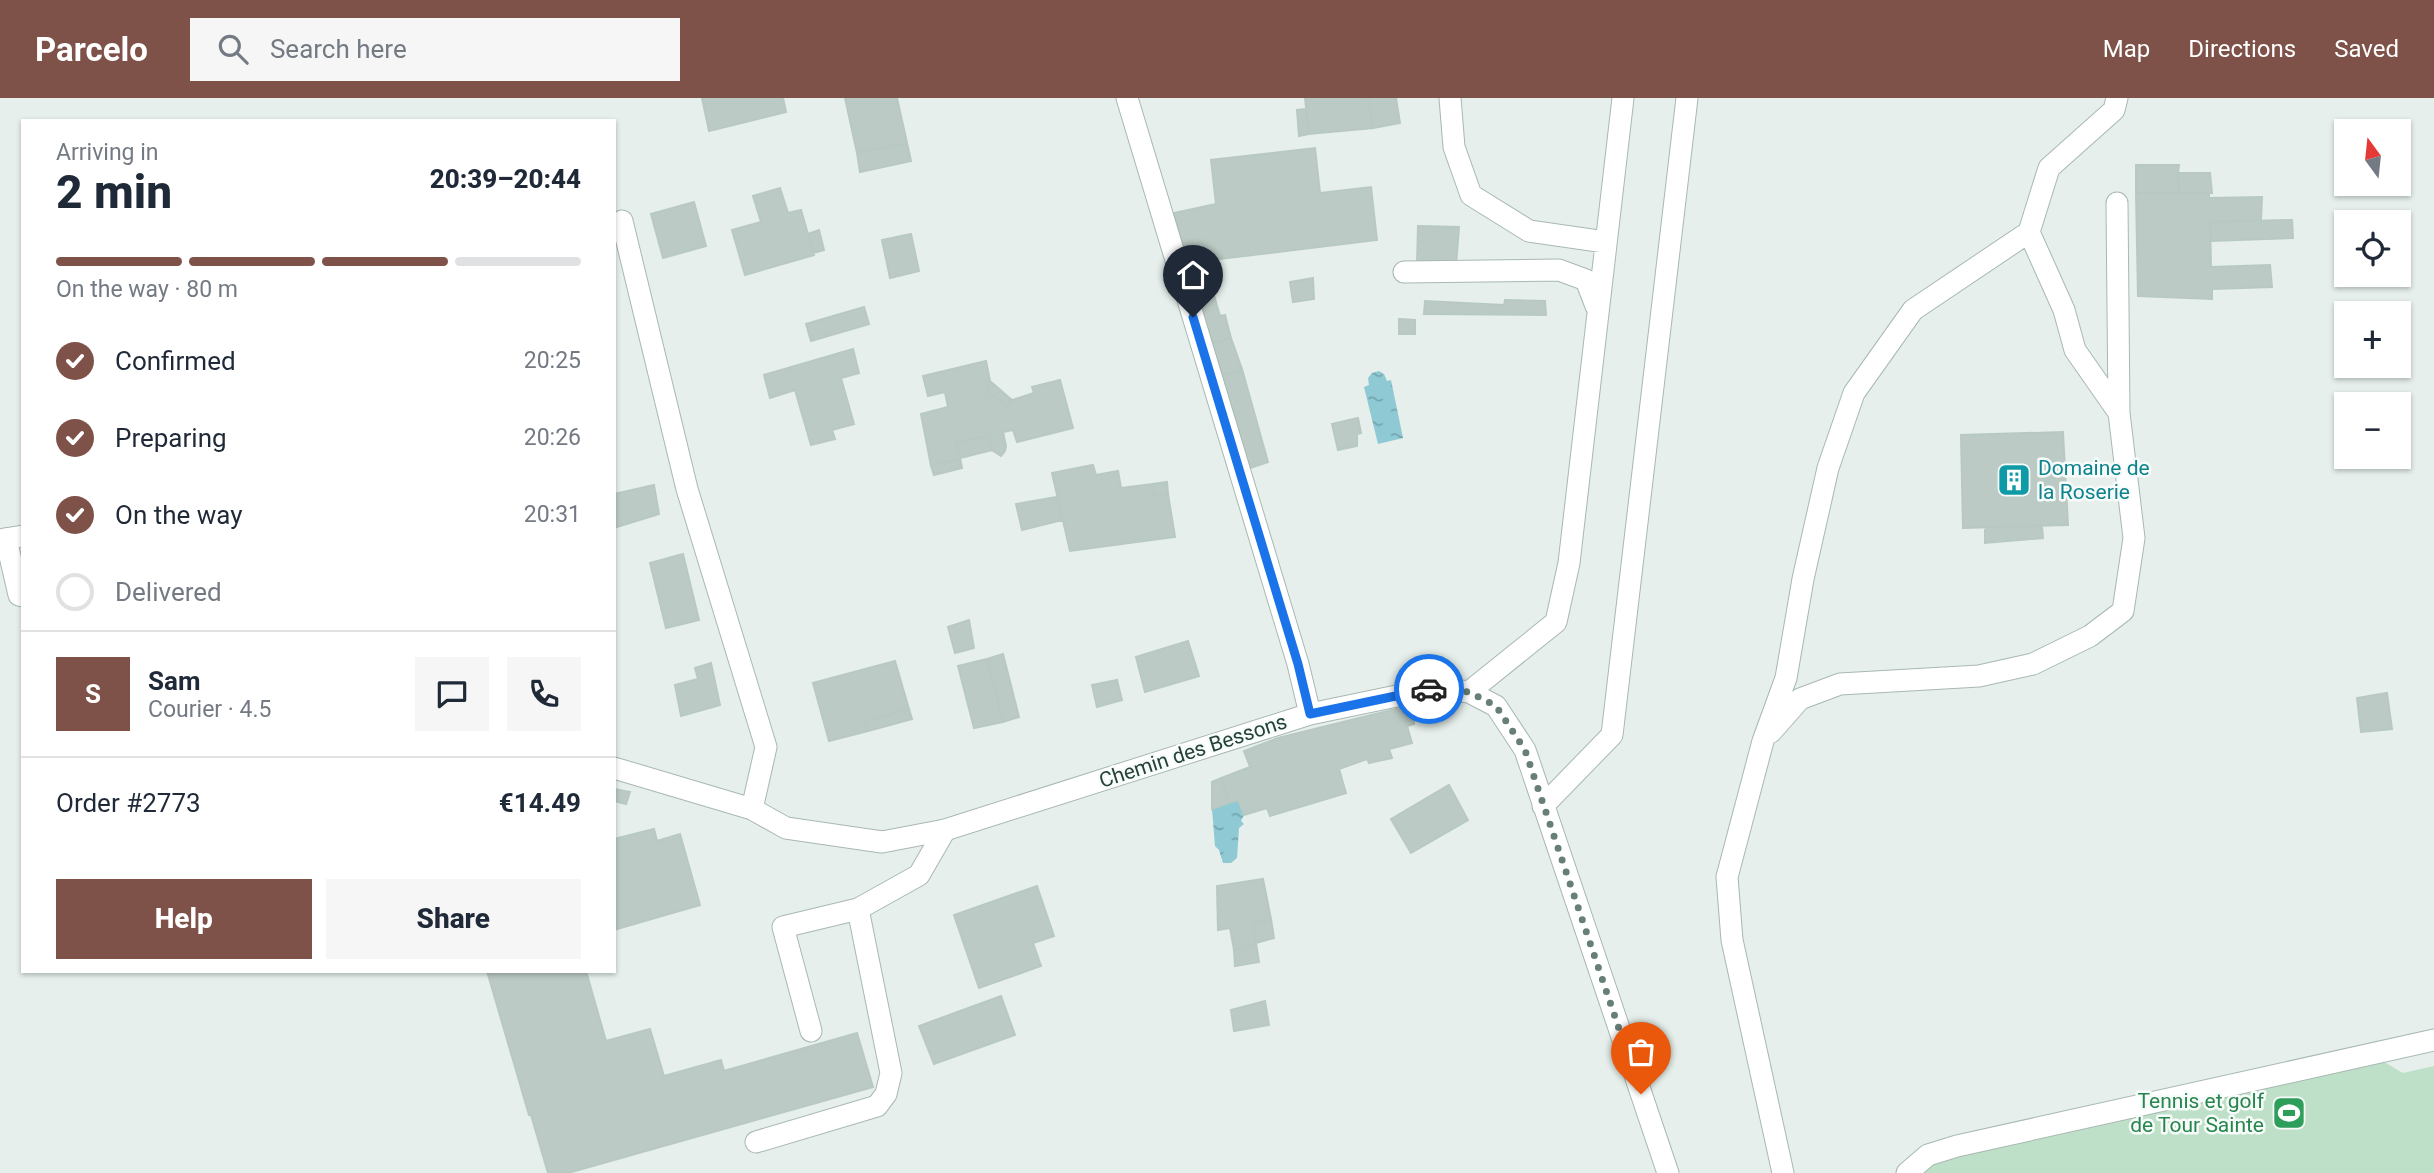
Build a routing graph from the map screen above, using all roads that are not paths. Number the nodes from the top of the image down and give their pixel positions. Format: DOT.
graph roads {
  1 [pos="1127,98"];
  2 [pos="1450,98"];
  3 [pos="1623,98"];
  4 [pos="1687,98"];
  5 [pos="2117,98"];
  6 [pos="2117,203"];
  7 [pos="622,220"];
  8 [pos="2029,232"];
  9 [pos="1605,242"];
  10 [pos="1404,272"];
  11 [pos="1597,308"];
  12 [pos="2119,413"];
  13 [pos="10,538"];
  14 [pos="21,596"];
  15 [pos="1469,692"];
  16 [pos="1310,714"];
  17 [pos="1763,741"];
  18 [pos="616,769"];
  19 [pos="1543,806"];
  20 [pos="752,809"];
  21 [pos="945,830"];
  22 [pos="858,909"];
  23 [pos="811,1031"];
  24 [pos="2434,1040"];
  25 [pos="755,1142"];
  26 [pos="1668,1173"];
  27 [pos="1783,1173"];
  28 [pos="1907,1173"];
  1 -- 16 [label="street"];
  2 -- 9 [label="street"];
  3 -- 9 [label="street"];
  4 -- 19 [label="street"];
  5 -- 8 [label="street"];
  6 -- 12 [label="street"];
  7 -- 20 [label="street"];
  8 -- 12 [label="street"];
  8 -- 17 [label="street"];
  9 -- 11 [label="street"];
  10 -- 11 [label="street"];
  11 -- 15 [label="street"];
  12 -- 17 [label="street"];
  13 -- 14 [label="street"];
  15 -- 16 [label="street, Chemin des Bessons"];
  15 -- 19 [label="street, Chemin des Bessons"];
  16 -- 21 [label="street, Chemin des Bessons"];
  17 -- 27 [label="street"];
  18 -- 20 [label="street, Chemin des Bessons"];
  19 -- 26 [label="street, Chemin des Bessons"];
  20 -- 21 [label="street, Chemin des Bessons"];
  21 -- 22 [label="street"];
  22 -- 23 [label="street"];
  22 -- 25 [label="street"];
  24 -- 28 [label="street"];
}
